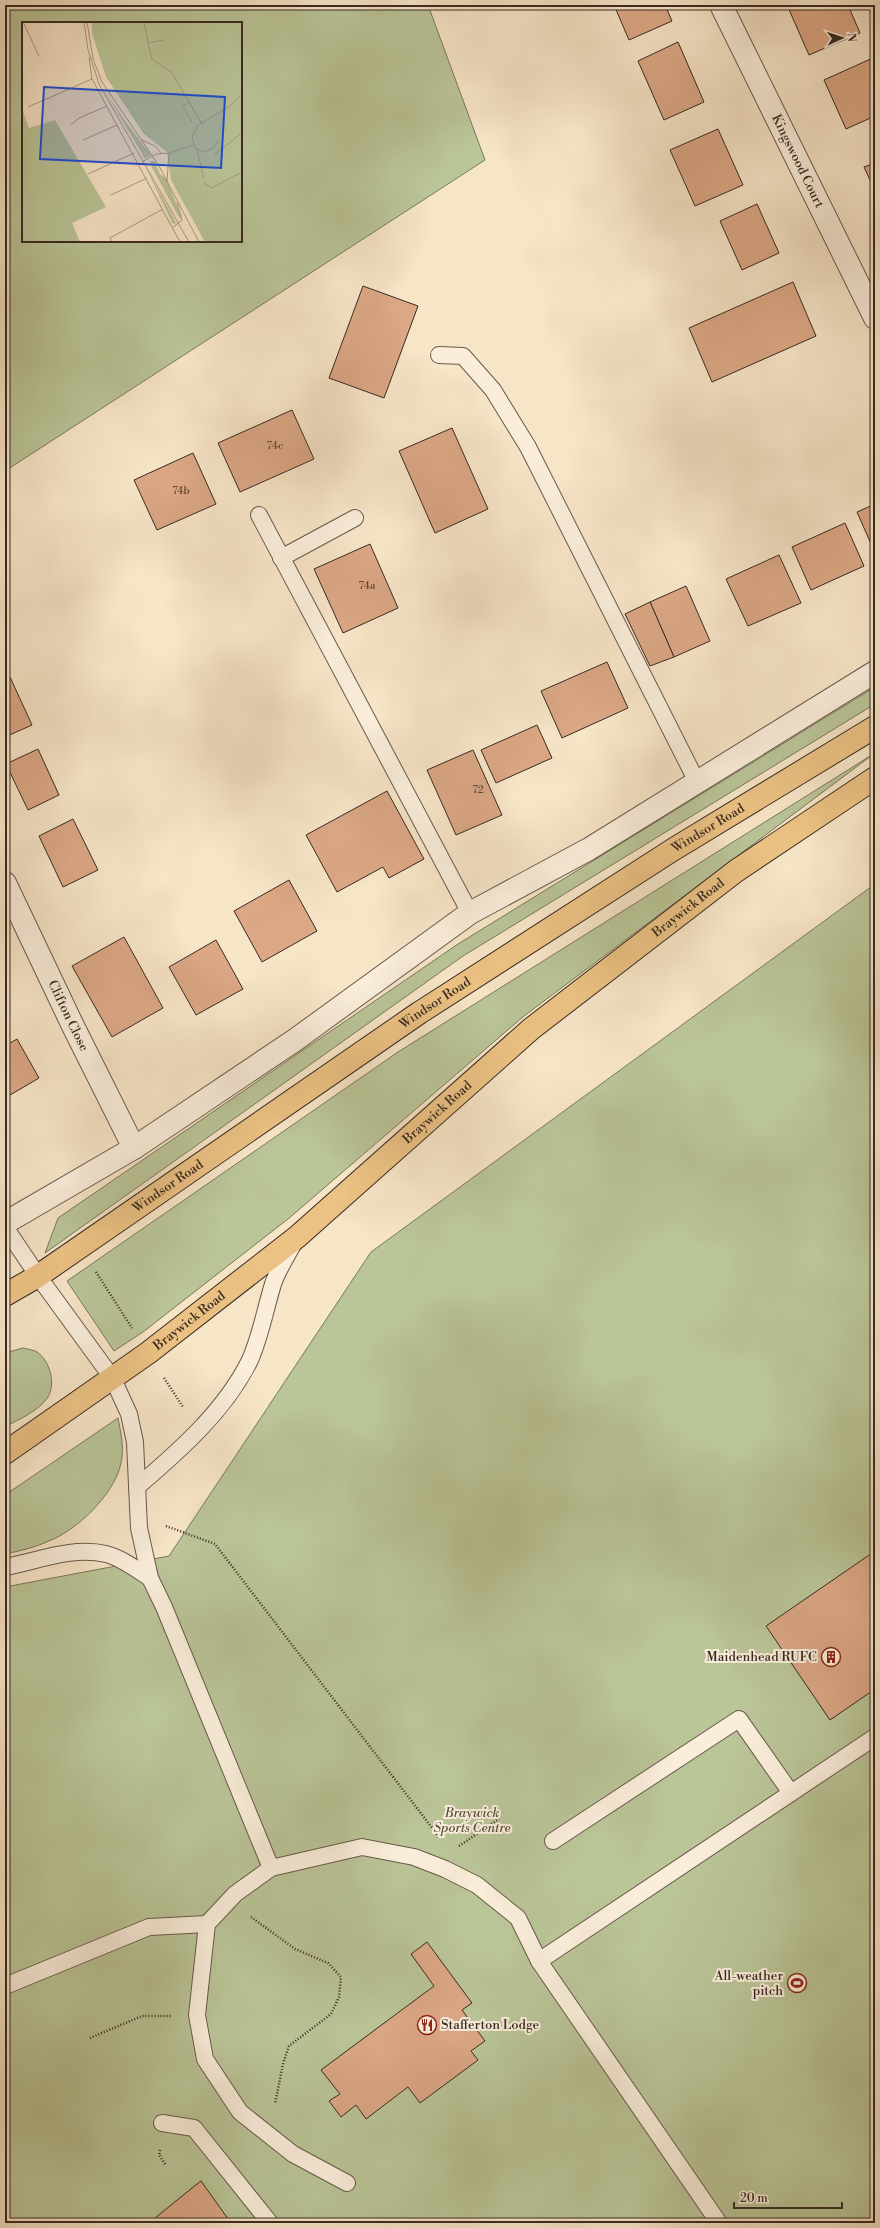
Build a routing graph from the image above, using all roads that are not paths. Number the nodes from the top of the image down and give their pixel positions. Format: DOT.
graph roads {
  1 [pos="721,5"];
  2 [pos="875,318"];
  3 [pos="439,355"];
  4 [pos="259,515"];
  5 [pos="355,518"];
  6 [pos="281,558"];
  7 [pos="875,672"];
  8 [pos="875,727"];
  9 [pos="875,778"];
  10 [pos="697,782"];
  11 [pos="5,882"];
  12 [pos="470,913"];
  13 [pos="134,1148"];
  14 [pos="5,1223"];
  15 [pos="5,1227"];
  16 [pos="297,1237"];
  17 [pos="38,1276"];
  18 [pos="5,1296"];
  19 [pos="113,1379"];
  20 [pos="5,1453"];
  21 [pos="137,1487"];
  22 [pos="5,1567"];
  23 [pos="150,1578"];
  24 [pos="875,1737"];
  25 [pos="791,1793"];
  26 [pos="553,1841"];
  27 [pos="271,1868"];
  28 [pos="207,1924"];
  29 [pos="539,1961"];
  30 [pos="5,1986"];
  31 [pos="162,2123"];
  32 [pos="347,2183"];
  33 [pos="270,2223"];
  34 [pos="719,2223"];
  1 -- 2 [label="street, Kingswood Court"];
  3 -- 10 [label="lane"];
  4 -- 6 [label="lane"];
  5 -- 6 [label="lane"];
  6 -- 12 [label="lane"];
  7 -- 10 [label="street"];
  8 -- 17 [label="main road, Windsor Road"];
  9 -- 16 [label="main road, Braywick Road"];
  10 -- 12 [label="street"];
  11 -- 13 [label="street, Clifton Close"];
  12 -- 13 [label="street"];
  13 -- 14 [label="street"];
  15 -- 17 [label="lane"];
  16 -- 19 [label="main road, Braywick Road"];
  16 -- 21 [label="lane"];
  17 -- 18 [label="main road, Windsor Road"];
  17 -- 19 [label="lane"];
  19 -- 20 [label="main road, Braywick Road"];
  19 -- 21 [label="lane"];
  21 -- 23 [label="lane"];
  22 -- 23 [label="lane"];
  23 -- 27 [label="lane"];
  24 -- 25 [label="lane"];
  25 -- 26 [label="lane"];
  25 -- 29 [label="lane"];
  27 -- 28 [label="lane"];
  27 -- 29 [label="lane"];
  28 -- 30 [label="lane"];
  28 -- 32 [label="lane"];
  29 -- 34 [label="lane"];
  31 -- 33 [label="lane"];
}
